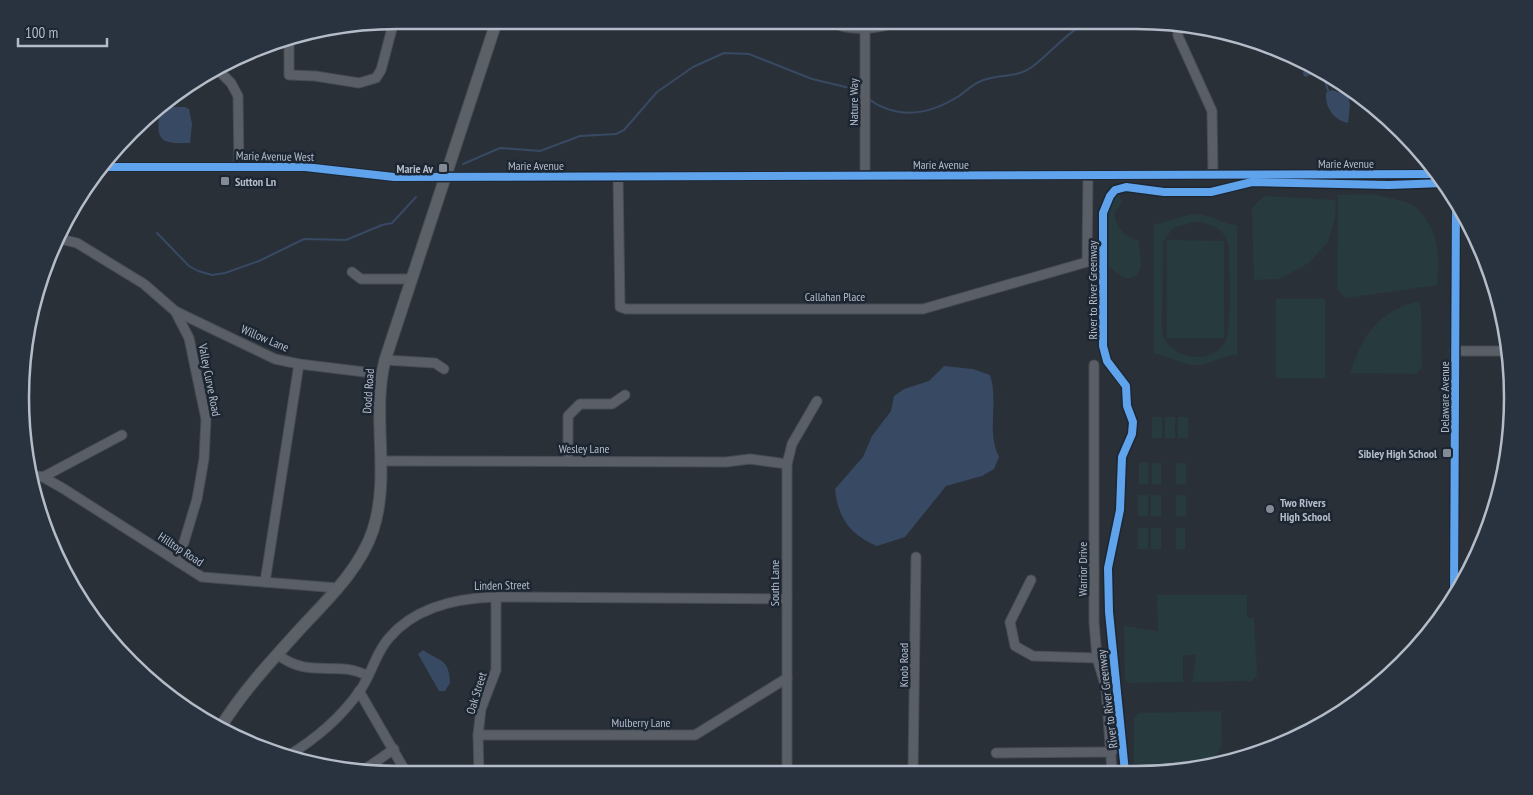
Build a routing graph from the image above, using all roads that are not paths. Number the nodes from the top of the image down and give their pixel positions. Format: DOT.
graph roads {
  1 [pos="392,29"];
  2 [pos="494,29"];
  3 [pos="865,29"];
  4 [pos="1178,32"];
  5 [pos="289,45"];
  6 [pos="221,74"];
  7 [pos="110,167"];
  8 [pos="239,167"];
  9 [pos="1213,174"];
  10 [pos="1429,174"];
  11 [pos="865,175"];
  12 [pos="1088,175"];
  13 [pos="618,176"];
  14 [pos="445,177"];
  15 [pos="1456,215"];
  16 [pos="64,240"];
  17 [pos="352,272"];
  18 [pos="410,279"];
  19 [pos="175,311"];
  20 [pos="1455,351"];
  21 [pos="1501,351"];
  22 [pos="385,360"];
  23 [pos="299,364"];
  24 [pos="1094,365"];
  25 [pos="444,368"];
  26 [pos="381,374"];
  27 [pos="625,395"];
  28 [pos="817,401"];
  29 [pos="122,434"];
  30 [pos="568,460"];
  31 [pos="381,461"];
  32 [pos="787,464"];
  33 [pos="37,476"];
  34 [pos="43,477"];
  35 [pos="916,557"];
  36 [pos="178,562"];
  37 [pos="1458,576"];
  38 [pos="1031,580"];
  39 [pos="265,582"];
  40 [pos="338,588"];
  41 [pos="496,598"];
  42 [pos="787,599"];
  43 [pos="277,654"];
  44 [pos="1097,658"];
  45 [pos="368,676"];
  46 [pos="787,678"];
  47 [pos="359,691"];
  48 [pos="223,722"];
  49 [pos="478,735"];
  50 [pos="394,749"];
  51 [pos="295,752"];
  52 [pos="1112,752"];
  53 [pos="996,753"];
  54 [pos="371,765"];
  55 [pos="403,766"];
  56 [pos="479,766"];
  57 [pos="786,766"];
  58 [pos="913,766"];
  59 [pos="1112,766"];
  1 -- 5 [label="street"];
  2 -- 14 [label="main road, Dodd Road"];
  3 -- 11 [label="street, Nature Way"];
  4 -- 9 [label="street"];
  6 -- 8 [label="street"];
  7 -- 8 [label="street, Marie Avenue West"];
  8 -- 14 [label="street, Marie Avenue West"];
  9 -- 10 [label="street, Marie Avenue"];
  9 -- 12 [label="street, Marie Avenue"];
  11 -- 12 [label="street, Marie Avenue"];
  11 -- 13 [label="street, Marie Avenue"];
  12 -- 13 [label="street, Callahan Place"];
  13 -- 14 [label="street, Marie Avenue"];
  14 -- 18 [label="main road, Dodd Road"];
  15 -- 20 [label="street, Delaware Avenue"];
  16 -- 19 [label="street, Valley Curve Road"];
  17 -- 18 [label="street"];
  18 -- 22 [label="main road, Dodd Road"];
  19 -- 23 [label="street, Willow Lane"];
  19 -- 36 [label="street, Valley Curve Road"];
  20 -- 21 [label="street"];
  20 -- 37 [label="street, Delaware Avenue"];
  22 -- 25 [label="street"];
  22 -- 26 [label="main road, Dodd Road"];
  23 -- 26 [label="street, Willow Lane"];
  23 -- 39 [label="street"];
  24 -- 44 [label="street, Warrior Drive"];
  26 -- 31 [label="main road, Dodd Road"];
  27 -- 30 [label="street"];
  28 -- 32 [label="street, South Lane"];
  29 -- 34 [label="street"];
  30 -- 31 [label="street, Wesley Lane"];
  30 -- 32 [label="street, Wesley Lane"];
  31 -- 40 [label="main road, Dodd Road"];
  32 -- 42 [label="street, South Lane"];
  33 -- 34 [label="street, Hilltop Road"];
  34 -- 36 [label="street, Hilltop Road"];
  35 -- 58 [label="street, Knob Road"];
  36 -- 39 [label="street, Hilltop Road"];
  38 -- 44 [label="street"];
  39 -- 40 [label="street, Hilltop Road"];
  40 -- 43 [label="main road, Dodd Road"];
  41 -- 42 [label="street, Linden Street"];
  41 -- 45 [label="street, Linden Street"];
  41 -- 49 [label="street, Oak Street"];
  42 -- 46 [label="street, South Lane"];
  43 -- 45 [label="street"];
  43 -- 48 [label="main road, Dodd Road"];
  44 -- 52 [label="street, Warrior Drive"];
  45 -- 47 [label="street, Linden Street"];
  46 -- 49 [label="street, Mulberry Lane"];
  46 -- 57 [label="street, South Lane"];
  47 -- 50 [label="street"];
  47 -- 51 [label="street, Linden Street"];
  49 -- 56 [label="street, Oak Street"];
  50 -- 54 [label="street"];
  50 -- 55 [label="street"];
  52 -- 53 [label="street"];
  52 -- 59 [label="street, Warrior Drive"];
}
